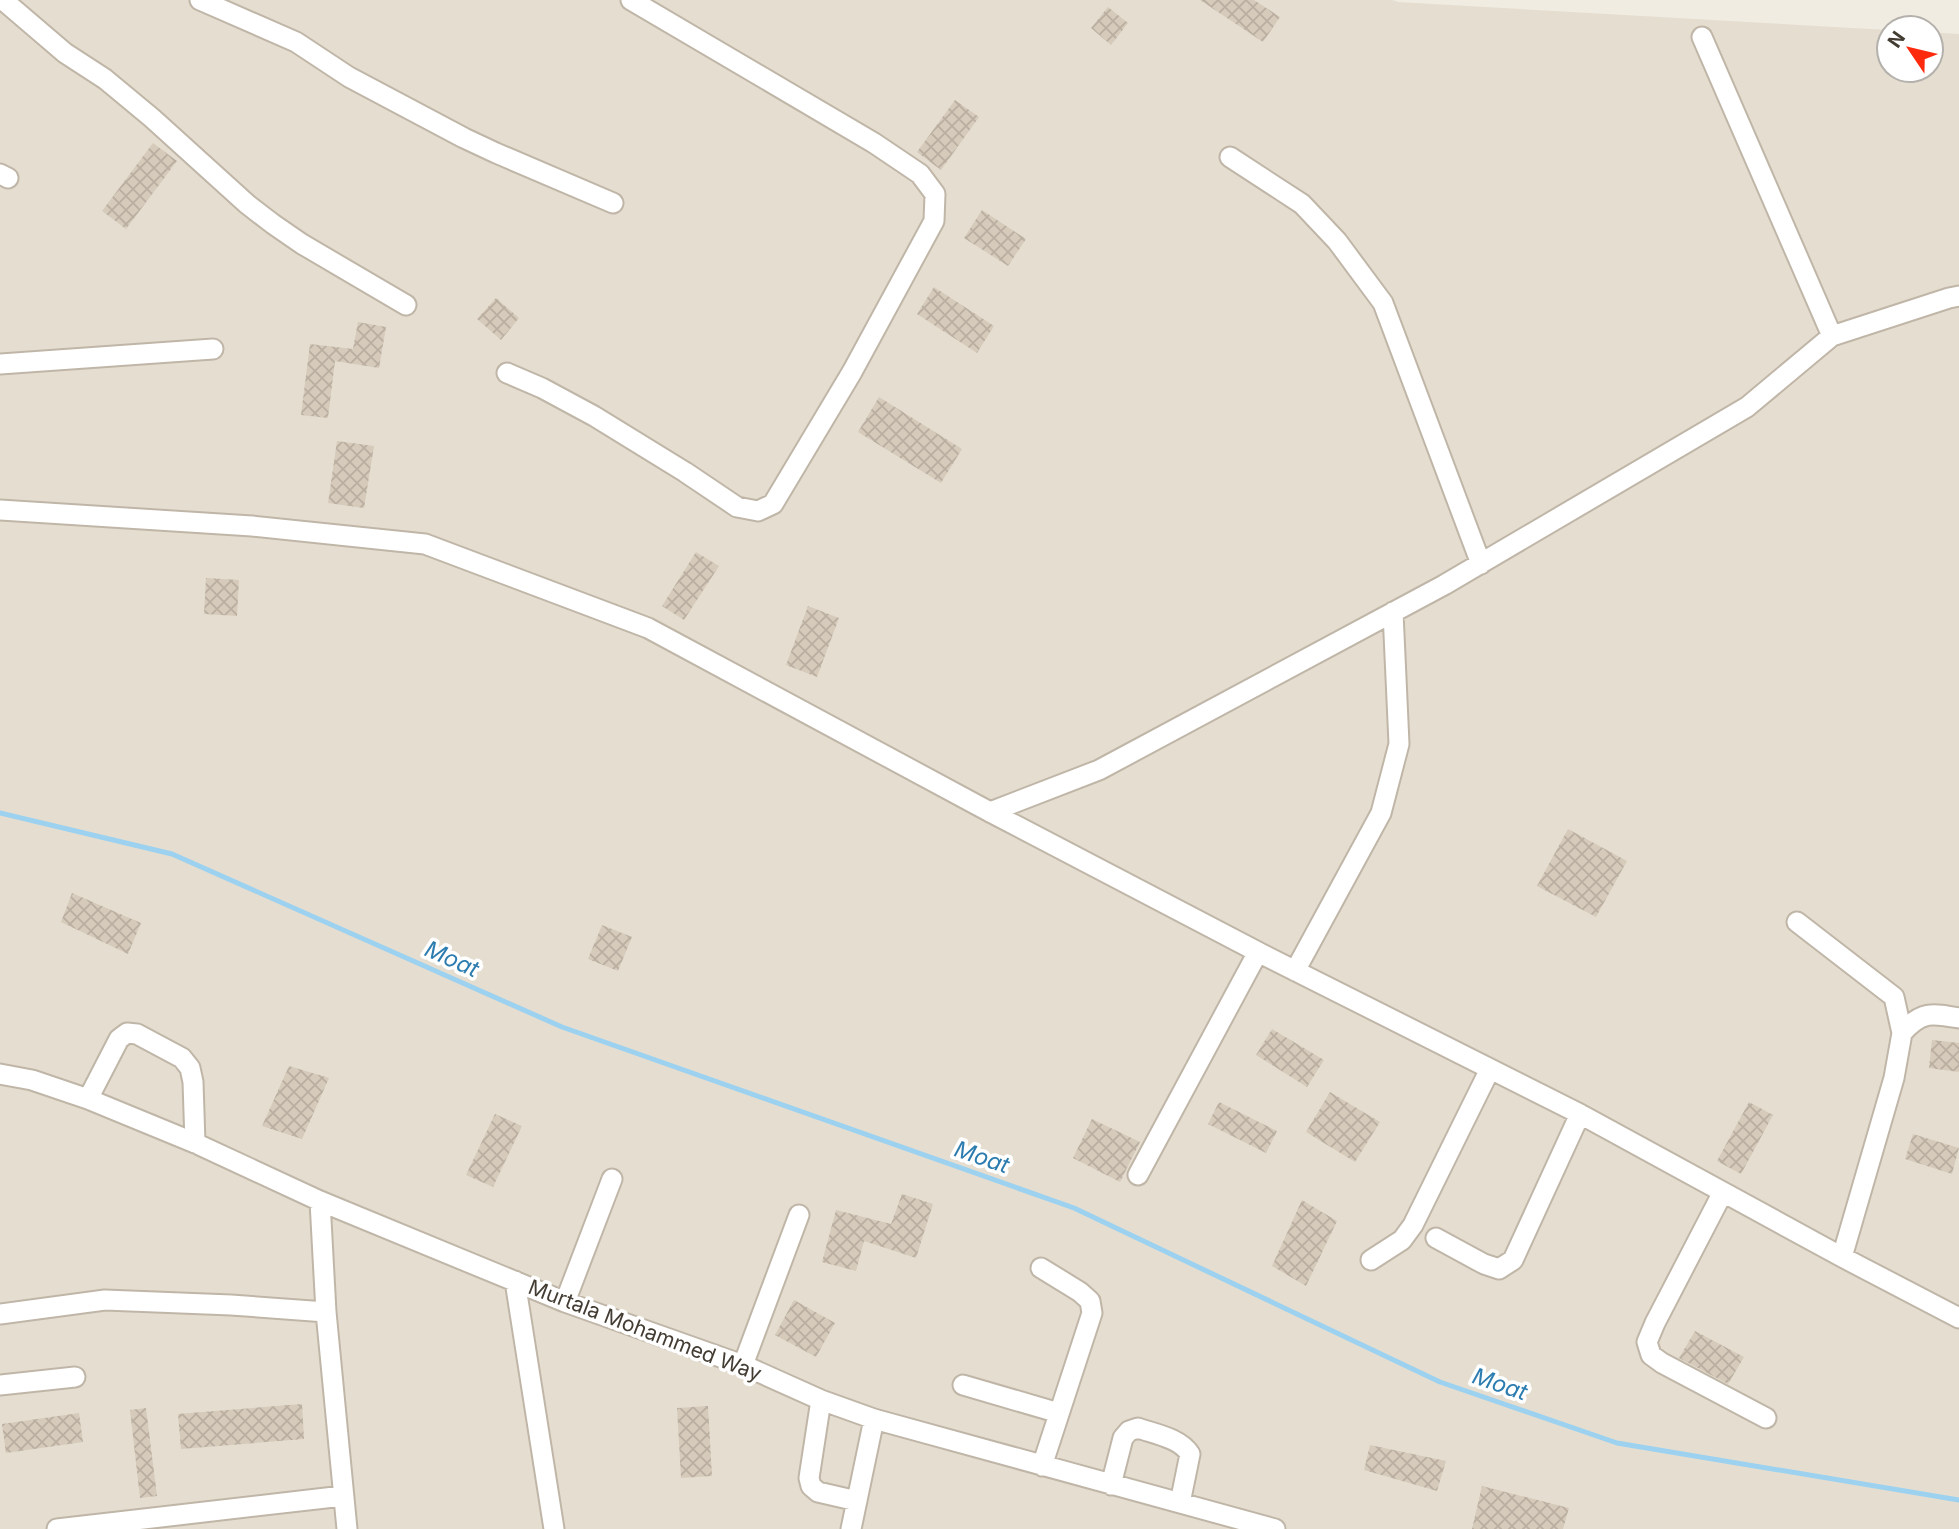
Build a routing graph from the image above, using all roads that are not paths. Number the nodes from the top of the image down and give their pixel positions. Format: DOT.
graph roads {
  1 [pos="3,0"];
  2 [pos="200,0"];
  3 [pos="631,0"];
  4 [pos="1702,37"];
  5 [pos="1230,157"];
  6 [pos="613,203"];
  7 [pos="1959,296"];
  8 [pos="406,305"];
  9 [pos="1832,336"];
  10 [pos="213,349"];
  11 [pos="0,364"];
  12 [pos="507,373"];
  13 [pos="0,510"];
  14 [pos="1481,564"];
  15 [pos="1394,612"];
  16 [pos="990,812"];
  17 [pos="1797,922"];
  18 [pos="1258,952"];
  19 [pos="1295,971"];
  20 [pos="1959,1018"];
  21 [pos="1902,1033"];
  22 [pos="0,1060"];
  23 [pos="1490,1069"];
  24 [pos="0,1074"];
  25 [pos="32,1080"];
  26 [pos="88,1099"];
  27 [pos="1580,1114"];
  28 [pos="195,1143"];
  29 [pos="1138,1175"];
  30 [pos="612,1179"];
  31 [pos="1723,1192"];
  32 [pos="320,1201"];
  33 [pos="799,1215"];
  34 [pos="1436,1238"];
  35 [pos="1842,1257"];
  36 [pos="1371,1261"];
  37 [pos="1041,1268"];
  38 [pos="515,1281"];
  39 [pos="565,1302"];
  40 [pos="326,1312"];
  41 [pos="0,1314"];
  42 [pos="1959,1318"];
  43 [pos="743,1365"];
  44 [pos="75,1377"];
  45 [pos="0,1385"];
  46 [pos="963,1385"];
  47 [pos="821,1400"];
  48 [pos="1059,1413"];
  49 [pos="1766,1418"];
  50 [pos="874,1419"];
  51 [pos="1042,1466"];
  52 [pos="1111,1485"];
  53 [pos="343,1496"];
  54 [pos="857,1501"];
  55 [pos="1180,1503"];
  56 [pos="1242,1525"];
  57 [pos="57,1529"];
  58 [pos="347,1529"];
  59 [pos="554,1529"];
  60 [pos="851,1529"];
  61 [pos="1275,1529"];
  1 -- 8 [label="street"];
  2 -- 6 [label="street"];
  3 -- 12 [label="street"];
  4 -- 9 [label="street"];
  5 -- 14 [label="street"];
  7 -- 9 [label="street"];
  9 -- 14 [label="street"];
  10 -- 11 [label="street"];
  13 -- 16 [label="street"];
  14 -- 15 [label="street"];
  15 -- 16 [label="street"];
  15 -- 19 [label="street"];
  16 -- 18 [label="street"];
  17 -- 21 [label="street"];
  18 -- 19 [label="street"];
  18 -- 29 [label="street"];
  19 -- 23 [label="street"];
  20 -- 21 [label="street"];
  21 -- 35 [label="street"];
  22 -- 25 [label="street"];
  23 -- 27 [label="street"];
  23 -- 36 [label="street"];
  24 -- 25 [label="street"];
  25 -- 26 [label="street, Murtala Mohammed Way"];
  26 -- 28 [label="street, Murtala Mohammed Way"];
  26 -- 28 [label="street"];
  27 -- 31 [label="street"];
  27 -- 34 [label="street"];
  28 -- 32 [label="street, Murtala Mohammed Way"];
  30 -- 39 [label="street"];
  31 -- 35 [label="street"];
  31 -- 49 [label="street"];
  32 -- 38 [label="street, Murtala Mohammed Way"];
  32 -- 40 [label="street"];
  33 -- 43 [label="street"];
  35 -- 42 [label="street"];
  37 -- 48 [label="street"];
  38 -- 39 [label="street, Murtala Mohammed Way"];
  38 -- 59 [label="street"];
  39 -- 43 [label="street, Murtala Mohammed Way"];
  40 -- 41 [label="street"];
  40 -- 53 [label="street"];
  43 -- 47 [label="street, Murtala Mohammed Way"];
  44 -- 45 [label="street"];
  46 -- 48 [label="street"];
  47 -- 50 [label="street, Murtala Mohammed Way"];
  47 -- 54 [label="street"];
  48 -- 51 [label="street"];
  50 -- 51 [label="street, Murtala Mohammed Way"];
  50 -- 54 [label="street"];
  51 -- 52 [label="street, Murtala Mohammed Way"];
  52 -- 55 [label="street, Murtala Mohammed Way"];
  52 -- 55 [label="street"];
  53 -- 57 [label="street"];
  53 -- 58 [label="street"];
  54 -- 60 [label="street"];
  55 -- 56 [label="street, Murtala Mohammed Way"];
  56 -- 61 [label="street, Murtala Mohammed Way"];
}
